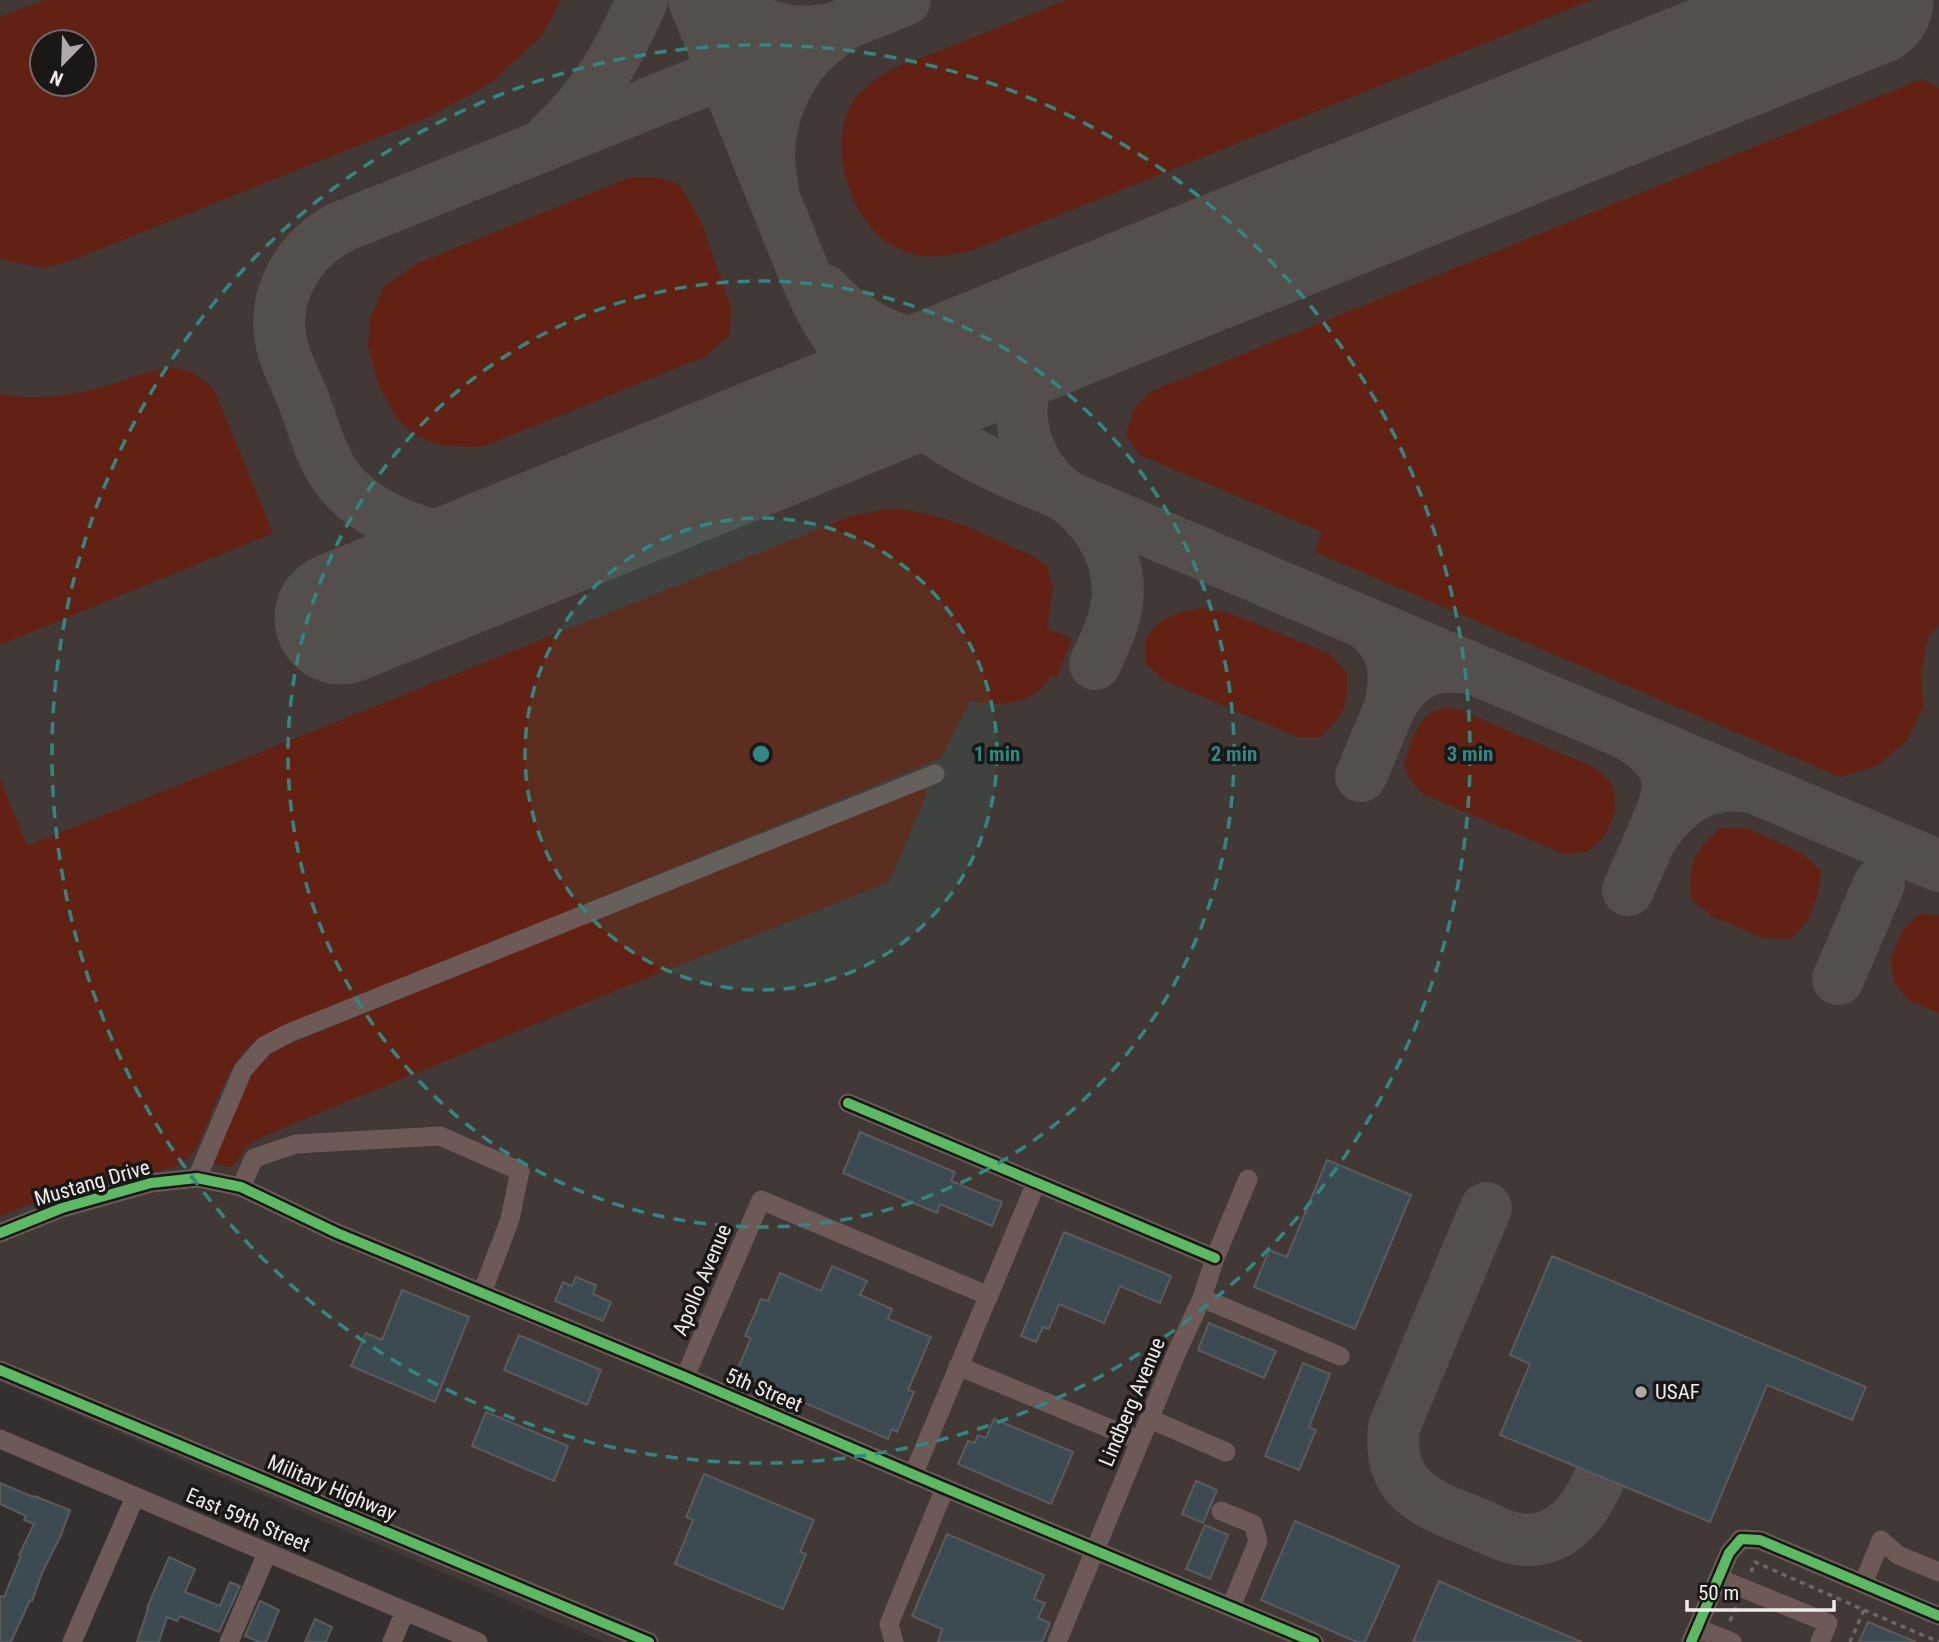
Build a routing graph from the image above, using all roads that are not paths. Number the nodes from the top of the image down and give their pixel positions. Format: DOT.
graph roads {
  1 [pos="935,774"];
  2 [pos="848,1103"];
  3 [pos="197,1178"];
  4 [pos="1248,1179"];
  5 [pos="1036,1183"];
  6 [pos="241,1187"];
  7 [pos="0,1233"];
  8 [pos="1215,1258"];
  9 [pos="482,1293"];
  10 [pos="989,1296"];
  11 [pos="1202,1298"];
  12 [pos="1340,1356"];
  13 [pos="958,1366"];
  14 [pos="0,1370"];
  15 [pos="685,1377"];
  16 [pos="1150,1419"];
  17 [pos="0,1440"];
  18 [pos="1140,1441"];
  19 [pos="1226,1452"];
  20 [pos="913,1475"];
  21 [pos="945,1488"];
  22 [pos="135,1497"];
  23 [pos="1221,1511"];
  24 [pos="1094,1551"];
  25 [pos="267,1553"];
  26 [pos="1939,1572"];
  27 [pos="1718,1578"];
  28 [pos="1863,1584"];
  29 [pos="1231,1607"];
  30 [pos="405,1611"];
  31 [pos="1939,1616"];
  32 [pos="1694,1635"];
  33 [pos="72,1642"];
  34 [pos="229,1642"];
  35 [pos="392,1642"];
  36 [pos="478,1642"];
  37 [pos="649,1642"];
  38 [pos="894,1642"];
  39 [pos="1057,1642"];
  40 [pos="1314,1642"];
  41 [pos="1732,1642"];
  42 [pos="1820,1642"];
  1 -- 3 [label="street"];
  2 -- 5 [label="street"];
  3 -- 6 [label="street, 5th Street"];
  3 -- 7 [label="street, Mustang Drive"];
  4 -- 8 [label="street, Lindberg Avenue"];
  5 -- 8 [label="street"];
  5 -- 10 [label="street"];
  6 -- 9 [label="street, 5th Street"];
  6 -- 9 [label="street"];
  8 -- 11 [label="street, Lindberg Avenue"];
  9 -- 15 [label="street, 5th Street"];
  10 -- 13 [label="street"];
  10 -- 15 [label="street, Apollo Avenue"];
  11 -- 12 [label="street"];
  11 -- 16 [label="street, Lindberg Avenue"];
  13 -- 18 [label="street"];
  13 -- 20 [label="street"];
  14 -- 37 [label="street, Military Highway"];
  15 -- 20 [label="street, 5th Street"];
  16 -- 18 [label="street, Lindberg Avenue"];
  16 -- 19 [label="street"];
  17 -- 22 [label="street, East 59th Street"];
  18 -- 24 [label="street, Lindberg Avenue"];
  20 -- 21 [label="street, 5th Street"];
  21 -- 24 [label="street, 5th Street"];
  21 -- 38 [label="street"];
  22 -- 25 [label="street, East 59th Street"];
  22 -- 33 [label="street"];
  23 -- 29 [label="street"];
  24 -- 29 [label="street, 5th Street"];
  24 -- 39 [label="street, Lindberg Avenue"];
  25 -- 30 [label="street, East 59th Street"];
  25 -- 34 [label="street"];
  26 -- 28 [label="street"];
  27 -- 28 [label="street"];
  27 -- 32 [label="street"];
  27 -- 42 [label="street"];
  28 -- 31 [label="street"];
  29 -- 40 [label="street, 5th Street"];
  30 -- 35 [label="street"];
  30 -- 36 [label="street, East 59th Street"];
  32 -- 41 [label="street"];
}
